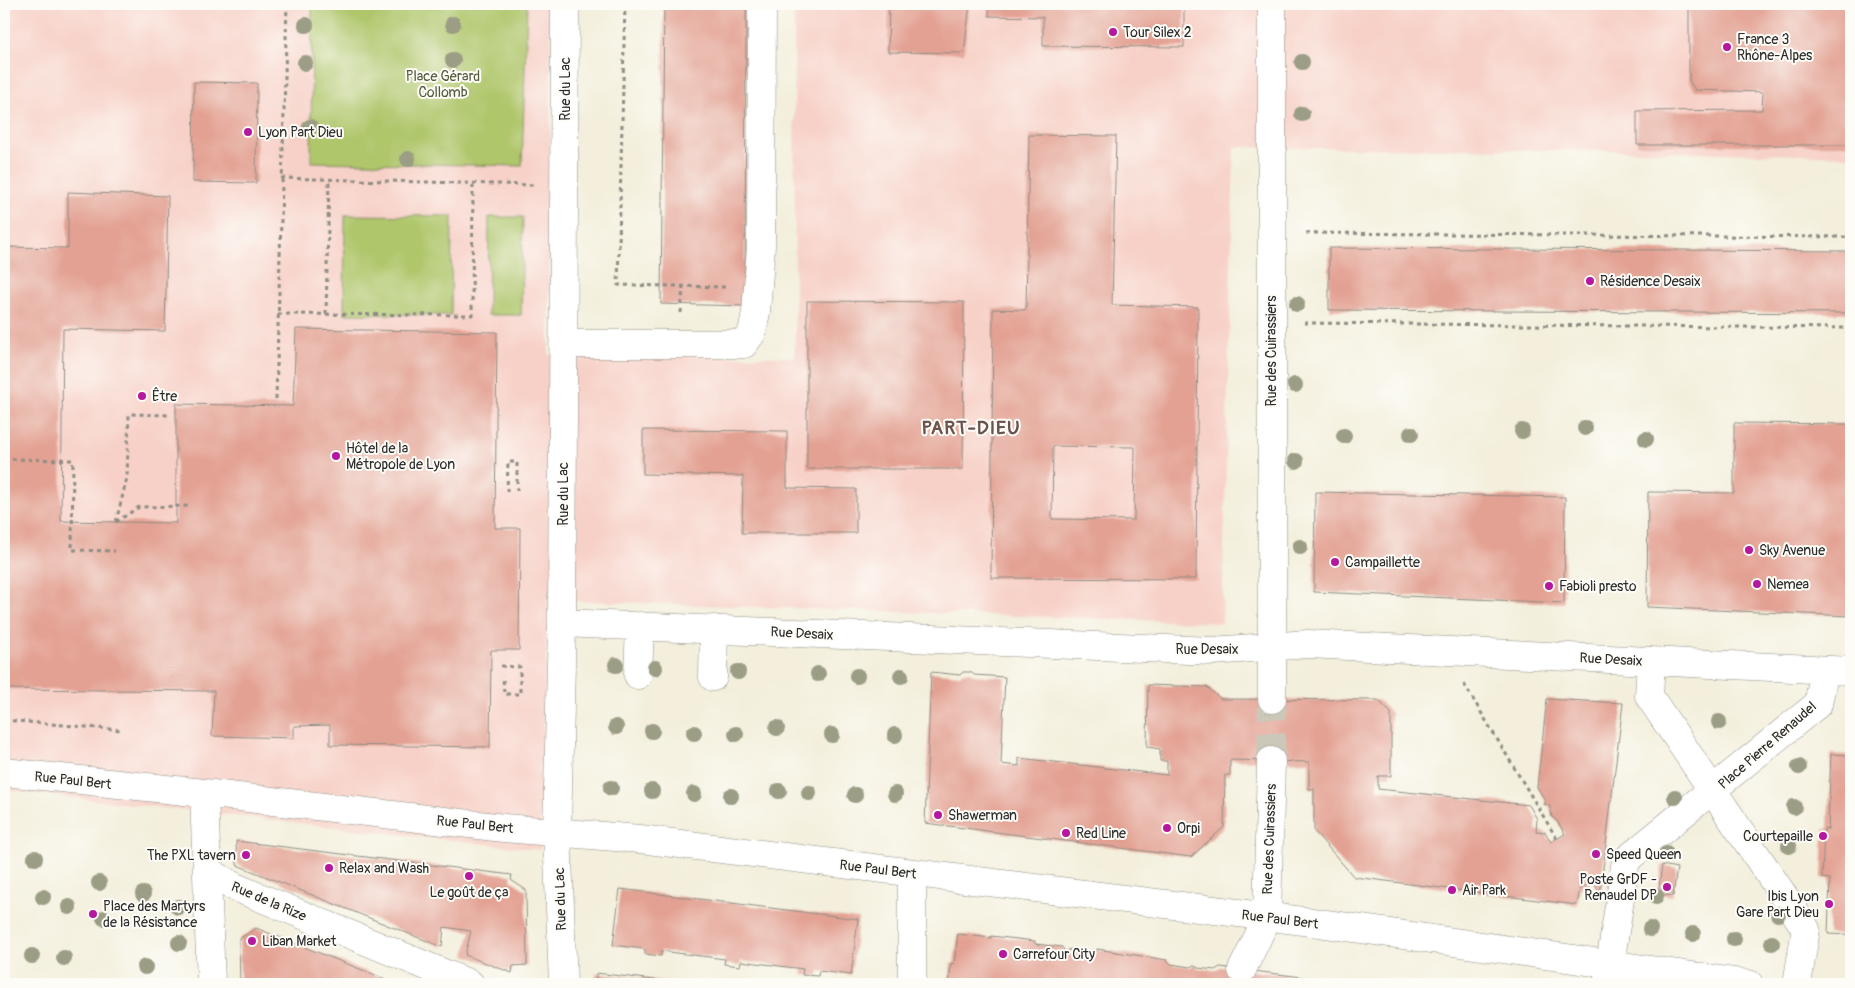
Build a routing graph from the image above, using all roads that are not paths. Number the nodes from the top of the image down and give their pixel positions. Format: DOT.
graph roads {
  1 [pos="565,4"];
  2 [pos="762,4"];
  3 [pos="1272,4"];
  4 [pos="564,344"];
  5 [pos="562,623"];
  6 [pos="640,626"];
  7 [pos="714,629"];
  8 [pos="1272,648"];
  9 [pos="1651,661"];
  10 [pos="1838,671"];
  11 [pos="638,675"];
  12 [pos="712,677"];
  13 [pos="1272,699"];
  14 [pos="1271,761"];
  15 [pos="4,772"];
  16 [pos="1713,791"];
  17 [pos="204,793"];
  18 [pos="557,831"];
  19 [pos="208,871"];
  20 [pos="912,873"];
  21 [pos="1267,918"];
  22 [pos="1242,970"];
  23 [pos="1609,974"];
  24 [pos="211,984"];
  25 [pos="470,984"];
  26 [pos="563,984"];
  27 [pos="912,984"];
  28 [pos="1749,984"];
  29 [pos="1796,984"];
  1 -- 4 [label="street, Rue du Lac"];
  2 -- 4 [label="street"];
  3 -- 8 [label="street, Rue des Cuirassiers"];
  4 -- 5 [label="street, Rue du Lac"];
  5 -- 6 [label="street, Rue Desaix"];
  5 -- 18 [label="street, Rue du Lac"];
  6 -- 7 [label="street, Rue Desaix"];
  6 -- 11 [label="street"];
  7 -- 8 [label="street, Rue Desaix"];
  7 -- 12 [label="street"];
  8 -- 9 [label="street, Rue Desaix"];
  8 -- 13 [label="street, Rue des Cuirassiers"];
  9 -- 10 [label="street, Rue Desaix"];
  9 -- 16 [label="street, Place Pierre Renaudel"];
  10 -- 16 [label="street, Place Pierre Renaudel"];
  14 -- 21 [label="street, Rue des Cuirassiers"];
  15 -- 17 [label="street, Rue Paul Bert"];
  16 -- 23 [label="street, Place Pierre Renaudel"];
  16 -- 29 [label="street, Place Pierre Renaudel"];
  17 -- 18 [label="street, Rue Paul Bert"];
  17 -- 19 [label="street"];
  18 -- 20 [label="street, Rue Paul Bert"];
  18 -- 26 [label="street, Rue du Lac"];
  19 -- 24 [label="street"];
  19 -- 25 [label="street, Rue de la Rize"];
  20 -- 21 [label="street, Rue Paul Bert"];
  20 -- 27 [label="street"];
  21 -- 22 [label="street"];
  21 -- 23 [label="street, Rue Paul Bert"];
  23 -- 28 [label="street, Rue Paul Bert"];
}
